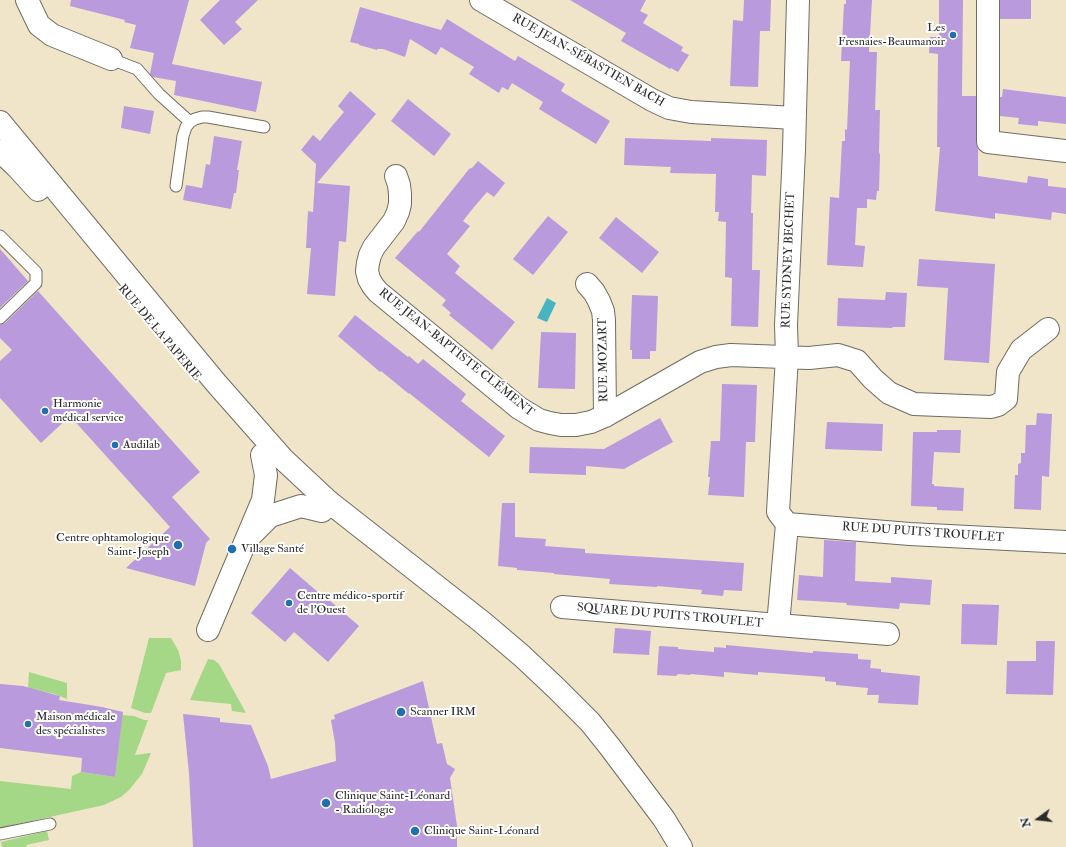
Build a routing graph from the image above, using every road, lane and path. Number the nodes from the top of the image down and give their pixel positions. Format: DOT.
graph roads {
  1 [pos="27,0"];
  2 [pos="481,0"];
  3 [pos="798,0"];
  4 [pos="988,0"];
  5 [pos="111,59"];
  6 [pos="794,118"];
  7 [pos="0,122"];
  8 [pos="190,122"];
  9 [pos="264,127"];
  10 [pos="0,151"];
  11 [pos="1066,151"];
  12 [pos="396,176"];
  13 [pos="176,186"];
  14 [pos="0,236"];
  15 [pos="587,284"];
  16 [pos="0,318"];
  17 [pos="1048,329"];
  18 [pos="786,356"];
  19 [pos="605,416"];
  20 [pos="262,455"];
  21 [pos="326,506"];
  22 [pos="785,521"];
  23 [pos="247,538"];
  24 [pos="1066,542"];
  25 [pos="562,607"];
  26 [pos="482,622"];
  27 [pos="778,625"];
  28 [pos="208,630"];
  29 [pos="888,634"];
  30 [pos="585,726"];
  31 [pos="50,824"];
  32 [pos="0,834"];
  33 [pos="668,847"];
  34 [pos="681,847"];
  35 [pos="693,847"];
  1 -- 5 [label="main road"];
  2 -- 6 [label="main road, RUE JEAN-SÉBASTIEN BACH"];
  3 -- 6 [label="main road, RUE SYDNEY BECHET"];
  4 -- 11 [label="main road"];
  5 -- 8 [label="lane"];
  6 -- 18 [label="main road, RUE SYDNEY BECHET"];
  7 -- 21 [label="main road"];
  8 -- 9 [label="lane"];
  8 -- 13 [label="lane"];
  10 -- 20 [label="main road, RUE DE LA PAPERIE"];
  12 -- 19 [label="main road, RUE JEAN-BAPTISTE CLÉMENT"];
  14 -- 16 [label="lane"];
  15 -- 19 [label="main road, RUE MOZART"];
  17 -- 18 [label="main road, RUE JEAN-BAPTISTE CLÉMENT"];
  18 -- 19 [label="main road, RUE JEAN-BAPTISTE CLÉMENT"];
  18 -- 22 [label="main road, RUE SYDNEY BECHET"];
  20 -- 21 [label="main road, RUE DE LA PAPERIE"];
  20 -- 23 [label="main road"];
  21 -- 23 [label="main road"];
  21 -- 26 [label="main road"];
  21 -- 30 [label="main road"];
  22 -- 24 [label="main road, RUE DU PUITS TROUFLET"];
  22 -- 27 [label="main road, SQUARE DU PUITS TROUFLET"];
  23 -- 28 [label="main road"];
  25 -- 27 [label="main road, SQUARE DU PUITS TROUFLET"];
  26 -- 30 [label="main road"];
  26 -- 35 [label="main road"];
  27 -- 29 [label="main road, SQUARE DU PUITS TROUFLET"];
  30 -- 33 [label="main road"];
  30 -- 34 [label="main road"];
  31 -- 32 [label="lane"];
}
